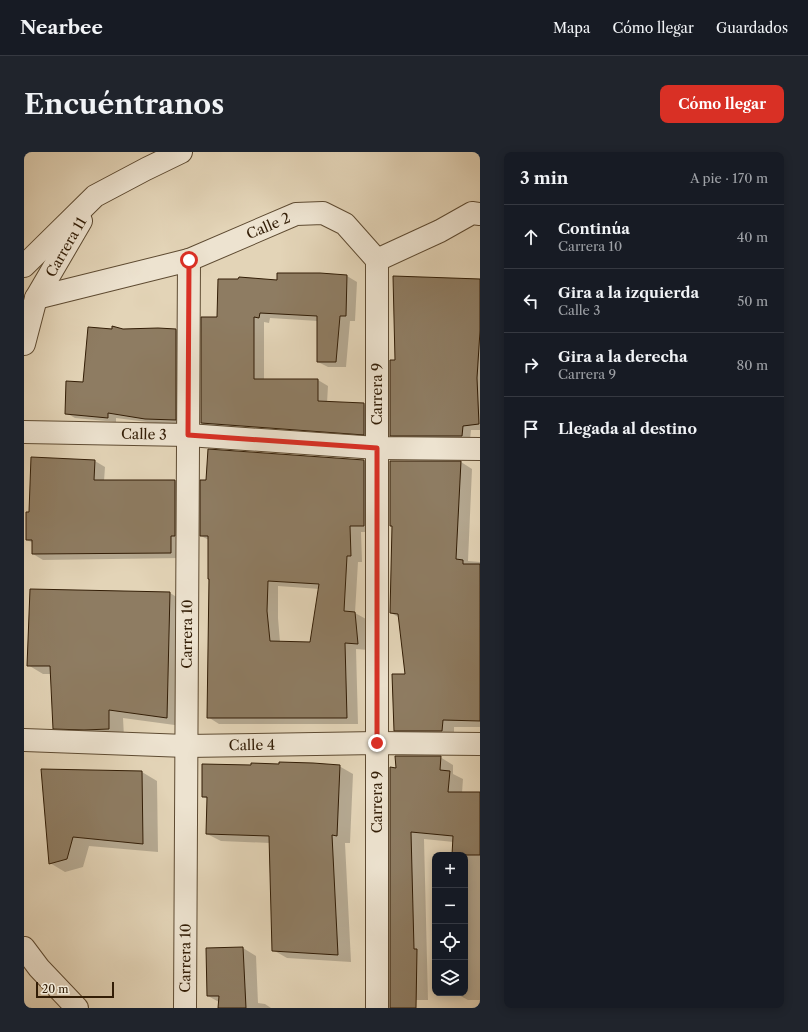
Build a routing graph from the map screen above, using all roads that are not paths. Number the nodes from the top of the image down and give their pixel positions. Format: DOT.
graph roads {
  1 [pos="181,152"];
  2 [pos="95,196"];
  3 [pos="480,214"];
  4 [pos="189,260"];
  5 [pos="377,260"];
  6 [pos="24,266"];
  7 [pos="36,298"];
  8 [pos="24,344"];
  9 [pos="24,432"];
  10 [pos="188,435"];
  11 [pos="377,448"];
  12 [pos="480,449"];
  13 [pos="24,740"];
  14 [pos="377,743"];
  15 [pos="480,744"];
  16 [pos="186,746"];
  17 [pos="24,948"];
  18 [pos="32,967"];
  19 [pos="77,1008"];
  20 [pos="185,1008"];
  21 [pos="377,1008"];
  1 -- 2 [label="street"];
  2 -- 6 [label="street"];
  2 -- 7 [label="street, Carrera 11"];
  3 -- 5 [label="street"];
  4 -- 5 [label="street, Calle 2"];
  4 -- 7 [label="street, Calle 2"];
  4 -- 10 [label="street, Carrera 10"];
  5 -- 11 [label="street, Carrera 9"];
  7 -- 8 [label="street, Carrera 11"];
  9 -- 10 [label="street, Calle 3"];
  10 -- 11 [label="street, Calle 3"];
  10 -- 16 [label="street, Carrera 10"];
  11 -- 12 [label="street, Calle 3"];
  11 -- 14 [label="street, Carrera 9"];
  13 -- 16 [label="street, Calle 4"];
  14 -- 15 [label="street, Calle 4"];
  14 -- 16 [label="street, Calle 4"];
  14 -- 21 [label="street, Carrera 9"];
  16 -- 20 [label="street, Carrera 10"];
  17 -- 18 [label="street"];
  18 -- 19 [label="street"];
}
